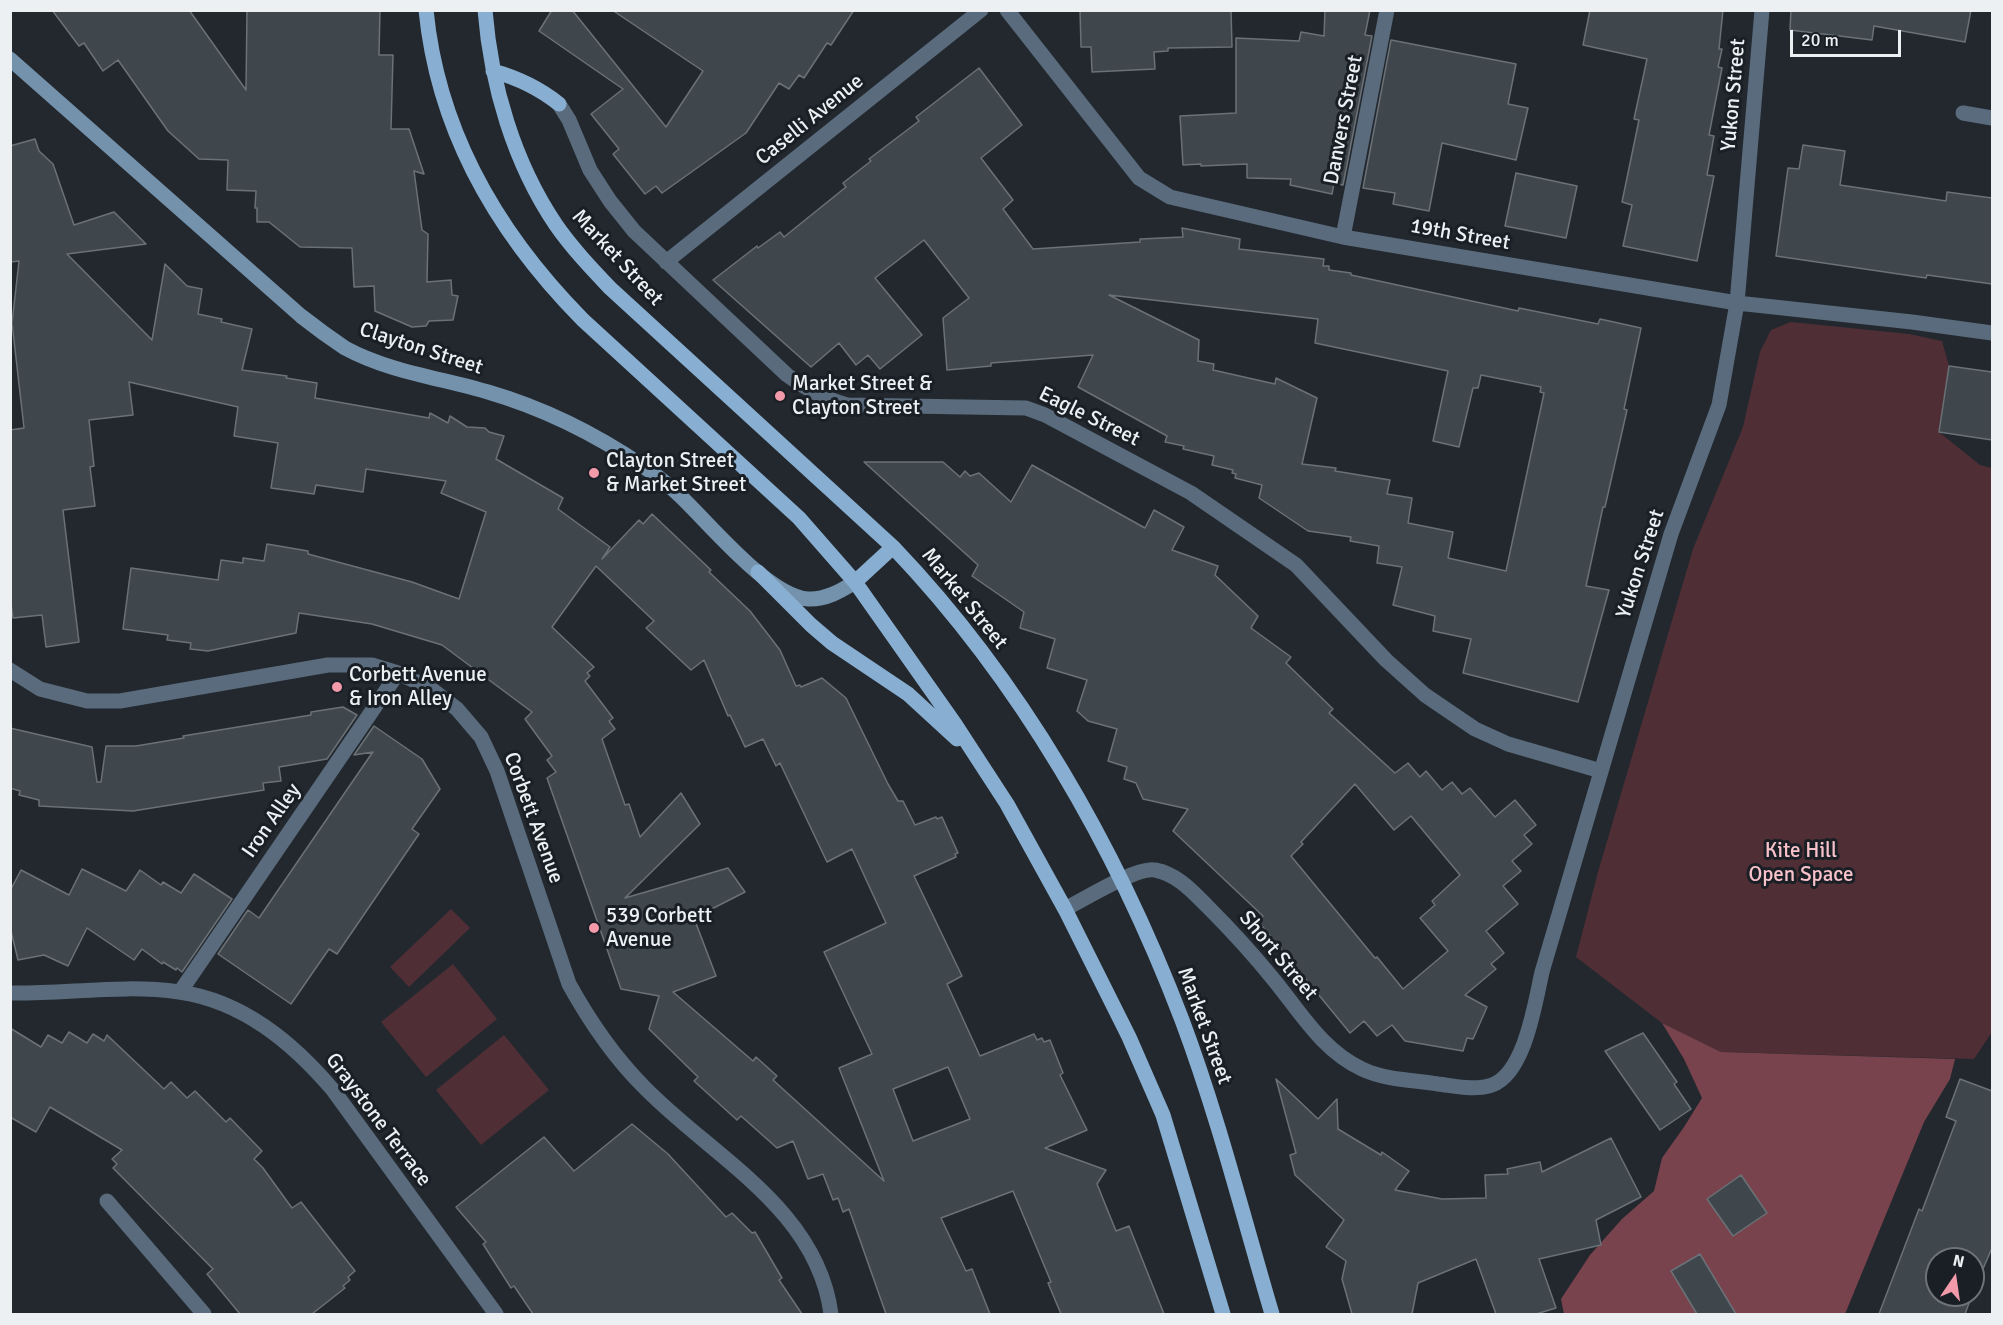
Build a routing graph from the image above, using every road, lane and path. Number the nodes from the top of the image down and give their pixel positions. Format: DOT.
graph roads {
  1 [pos="426,10"];
  2 [pos="485,10"];
  3 [pos="981,10"];
  4 [pos="1007,10"];
  5 [pos="1387,10"];
  6 [pos="1762,10"];
  7 [pos="10,59"];
  8 [pos="493,71"];
  9 [pos="559,104"];
  10 [pos="1963,113"];
  11 [pos="1992,117"];
  12 [pos="1343,237"];
  13 [pos="666,262"];
  14 [pos="1737,303"];
  15 [pos="1992,333"];
  16 [pos="892,547"];
  17 [pos="758,572"];
  18 [pos="855,582"];
  19 [pos="10,670"];
  20 [pos="398,673"];
  21 [pos="979,760"];
  22 [pos="1601,771"];
  23 [pos="1120,881"];
  24 [pos="1065,909"];
  25 [pos="180,992"];
  26 [pos="10,993"];
  27 [pos="1466,1088"];
  28 [pos="107,1201"];
  29 [pos="204,1314"];
  30 [pos="496,1314"];
  31 [pos="831,1314"];
  32 [pos="1223,1314"];
  33 [pos="1272,1314"];
  1 -- 18 [label="main road"];
  2 -- 8 [label="main road, Market Street"];
  3 -- 13 [label="street, Caselli Avenue"];
  4 -- 12 [label="street, 19th Street"];
  5 -- 12 [label="street, Danvers Street"];
  6 -- 14 [label="street, Yukon Street"];
  7 -- 17 [label="main road, Clayton Street"];
  8 -- 9 [label="main road"];
  8 -- 16 [label="main road, Market Street"];
  9 -- 13 [label="street, Eagle Street"];
  10 -- 11 [label="street"];
  12 -- 14 [label="street, 19th Street"];
  13 -- 22 [label="street, Eagle Street"];
  14 -- 15 [label="street, 19th Street"];
  14 -- 22 [label="street, Yukon Street"];
  16 -- 18 [label="main road"];
  16 -- 23 [label="main road, Market Street"];
  17 -- 18 [label="main road, Clayton Street"];
  17 -- 21 [label="main road"];
  18 -- 21 [label="main road"];
  19 -- 20 [label="street, Corbett Avenue"];
  20 -- 25 [label="street, Iron Alley"];
  20 -- 31 [label="street, Corbett Avenue"];
  21 -- 24 [label="main road"];
  22 -- 27 [label="street, Yukon Street"];
  23 -- 24 [label="street, Short Street"];
  23 -- 27 [label="street, Short Street"];
  23 -- 33 [label="main road, Market Street"];
  24 -- 32 [label="main road"];
  25 -- 26 [label="street, Graystone Terrace"];
  25 -- 30 [label="street, Graystone Terrace"];
  28 -- 29 [label="street"];
}
